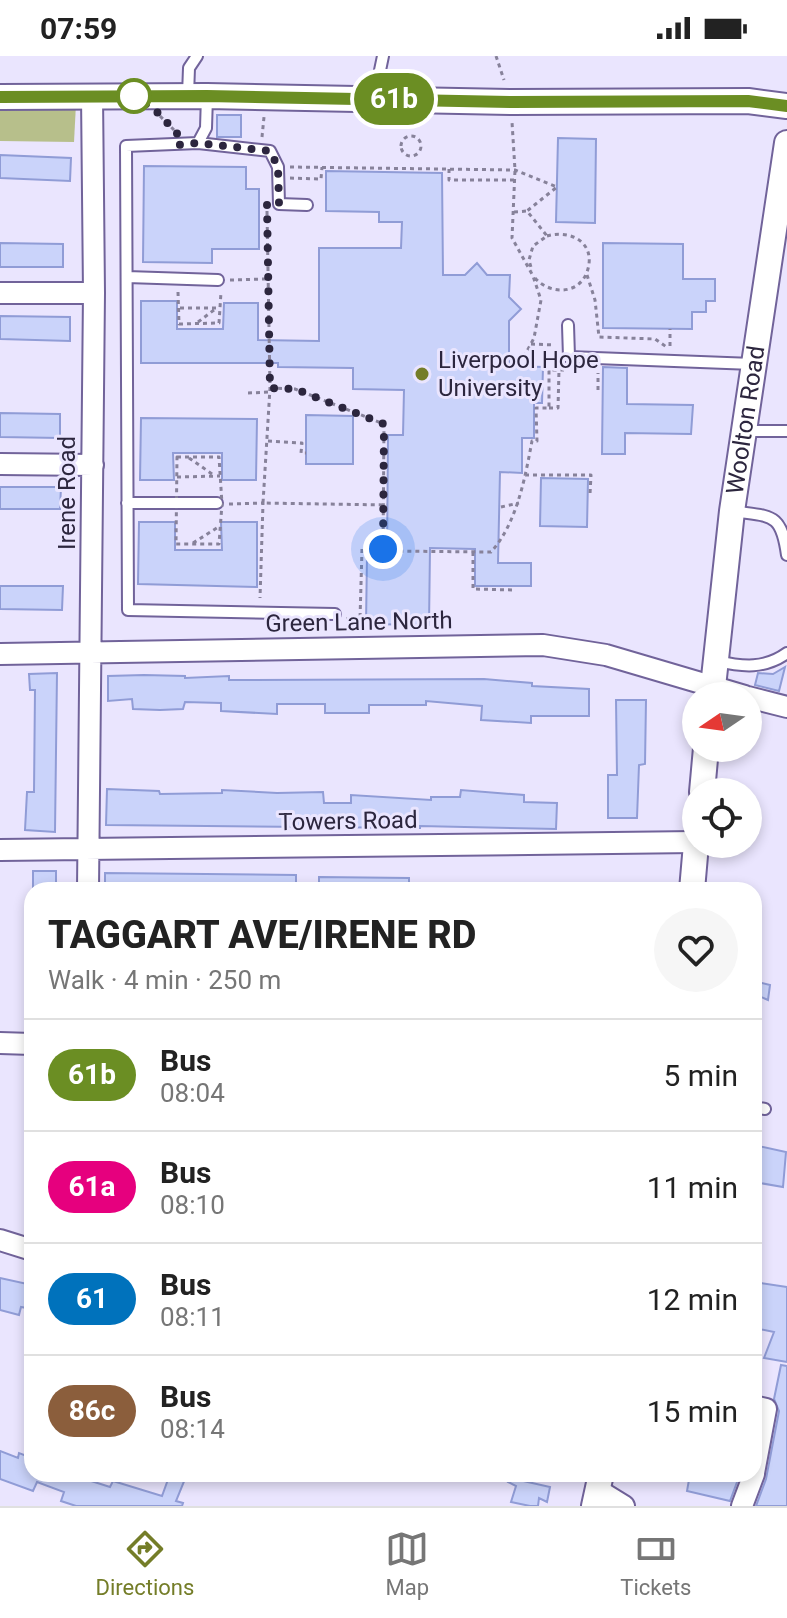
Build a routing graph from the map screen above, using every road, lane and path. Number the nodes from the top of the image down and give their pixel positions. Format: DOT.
graph roads {
  1 [pos="197,56"];
  2 [pos="383,56"];
  3 [pos="496,56"];
  4 [pos="92,95"];
  5 [pos="155,96"];
  6 [pos="198,96"];
  7 [pos="0,97"];
  8 [pos="264,98"];
  9 [pos="374,99"];
  10 [pos="511,102"];
  11 [pos="787,106"];
  12 [pos="198,143"];
  13 [pos="787,143"];
  14 [pos="177,145"];
  15 [pos="261,149"];
  16 [pos="411,155"];
  17 [pos="322,167"];
  18 [pos="411,169"];
  19 [pos="449,169"];
  20 [pos="515,170"];
  21 [pos="278,172"];
  22 [pos="515,180"];
  23 [pos="279,204"];
  24 [pos="307,205"];
  25 [pos="527,211"];
  26 [pos="514,212"];
  27 [pos="547,236"];
  28 [pos="587,275"];
  29 [pos="533,276"];
  30 [pos="127,277"];
  31 [pos="178,279"];
  32 [pos="268,279"];
  33 [pos="218,280"];
  34 [pos="0,293"];
  35 [pos="94,293"];
  36 [pos="219,307"];
  37 [pos="179,308"];
  38 [pos="197,324"];
  39 [pos="568,325"];
  40 [pos="670,329"];
  41 [pos="531,344"];
  42 [pos="569,345"];
  43 [pos="500,357"];
  44 [pos="753,364"];
  45 [pos="549,370"];
  46 [pos="559,370"];
  47 [pos="270,390"];
  48 [pos="248,393"];
  49 [pos="549,408"];
  50 [pos="744,431"];
  51 [pos="787,431"];
  52 [pos="268,441"];
  53 [pos="306,453"];
  54 [pos="188,457"];
  55 [pos="0,464"];
  56 [pos="93,465"];
  57 [pos="525,475"];
  58 [pos="177,477"];
  59 [pos="590,494"];
  60 [pos="127,503"];
  61 [pos="217,503"];
  62 [pos="263,503"];
  63 [pos="519,503"];
  64 [pos="385,505"];
  65 [pos="501,507"];
  66 [pos="732,511"];
  67 [pos="784,524"];
  68 [pos="220,526"];
  69 [pos="190,544"];
  70 [pos="383,549"];
  71 [pos="473,552"];
  72 [pos="787,555"];
  73 [pos="516,590"];
  74 [pos="259,611"];
  75 [pos="335,614"];
  76 [pos="787,653"];
  77 [pos="0,654"];
  78 [pos="93,654"];
  79 [pos="716,660"];
  80 [pos="682,682"];
  81 [pos="713,682"];
  82 [pos="762,700"];
  83 [pos="787,707"];
  84 [pos="682,843"];
  85 [pos="0,850"];
  86 [pos="89,851"];
  87 [pos="695,858"];
  88 [pos="88,882"];
  89 [pos="693,882"];
  90 [pos="0,1043"];
  91 [pos="24,1044"];
  92 [pos="0,1240"];
  93 [pos="24,1248"];
  94 [pos="762,1408"];
  95 [pos="762,1431"];
  96 [pos="751,1482"];
  97 [pos="597,1490"];
  98 [pos="624,1506"];
  99 [pos="742,1506"];
  1 -- 6 [label="lane"];
  2 -- 9 [label="lane"];
  3 -- 10 [label="path"];
  4 -- 5 [label="street"];
  4 -- 7 [label="street"];
  4 -- 35 [label="street, Irene Road"];
  5 -- 6 [label="street"];
  5 -- 14 [label="path"];
  6 -- 8 [label="street"];
  6 -- 12 [label="lane"];
  8 -- 9 [label="street"];
  8 -- 15 [label="path"];
  9 -- 10 [label="street"];
  10 -- 11 [label="street"];
  10 -- 20 [label="path"];
  12 -- 14 [label="lane"];
  12 -- 15 [label="lane"];
  13 -- 44 [label="street, Woolton Road"];
  14 -- 30 [label="lane"];
  15 -- 21 [label="lane"];
  16 -- 16 [label="path"];
  16 -- 18 [label="path"];
  17 -- 18 [label="path"];
  17 -- 21 [label="path"];
  17 -- 21 [label="path"];
  18 -- 19 [label="path"];
  19 -- 20 [label="path"];
  19 -- 22 [label="path"];
  20 -- 22 [label="path"];
  20 -- 25 [label="path"];
  21 -- 23 [label="lane"];
  22 -- 26 [label="path"];
  23 -- 24 [label="lane"];
  23 -- 32 [label="path"];
  25 -- 26 [label="path"];
  25 -- 27 [label="path"];
  26 -- 29 [label="path"];
  27 -- 28 [label="path"];
  27 -- 29 [label="path"];
  28 -- 29 [label="path"];
  28 -- 40 [label="path"];
  29 -- 41 [label="path"];
  30 -- 31 [label="lane"];
  30 -- 60 [label="lane"];
  31 -- 33 [label="lane"];
  31 -- 37 [label="path"];
  32 -- 36 [label="path"];
  32 -- 47 [label="path"];
  34 -- 35 [label="street"];
  35 -- 56 [label="street, Irene Road"];
  36 -- 37 [label="path"];
  36 -- 38 [label="path"];
  36 -- 38 [label="path"];
  37 -- 38 [label="path"];
  39 -- 42 [label="lane"];
  41 -- 42 [label="path"];
  41 -- 43 [label="path"];
  42 -- 44 [label="lane"];
  44 -- 50 [label="street, Woolton Road"];
  45 -- 49 [label="path"];
  46 -- 49 [label="path"];
  47 -- 48 [label="path"];
  47 -- 52 [label="path"];
  47 -- 64 [label="path"];
  49 -- 57 [label="path"];
  50 -- 51 [label="lane"];
  50 -- 66 [label="street, Woolton Road"];
  52 -- 53 [label="path"];
  52 -- 62 [label="path"];
  54 -- 58 [label="path"];
  55 -- 56 [label="street"];
  56 -- 78 [label="street, Irene Road"];
  57 -- 59 [label="path"];
  57 -- 63 [label="path"];
  60 -- 61 [label="lane"];
  60 -- 74 [label="lane"];
  61 -- 62 [label="path"];
  62 -- 64 [label="path"];
  62 -- 74 [label="path"];
  63 -- 65 [label="path"];
  63 -- 71 [label="path"];
  64 -- 70 [label="path"];
  66 -- 67 [label="lane"];
  66 -- 79 [label="street, Woolton Road"];
  67 -- 72 [label="lane"];
  68 -- 69 [label="path"];
  70 -- 71 [label="path"];
  70 -- 75 [label="path"];
  71 -- 73 [label="path"];
  74 -- 75 [label="lane"];
  76 -- 79 [label="lane"];
  77 -- 78 [label="street, Green Lane North"];
  78 -- 80 [label="street, Green Lane North"];
  78 -- 86 [label="street, Irene Road"];
  79 -- 81 [label="street, Woolton Road"];
  82 -- 83 [label="street, Green Lane North"];
  84 -- 86 [label="street, Towers Road"];
  85 -- 86 [label="street, Towers Road"];
  86 -- 88 [label="street, Irene Road"];
  87 -- 89 [label="street"];
  90 -- 91 [label="street"];
  92 -- 93 [label="street"];
  94 -- 95 [label="street"];
  96 -- 99 [label="street"];
  97 -- 98 [label="street"];
}
